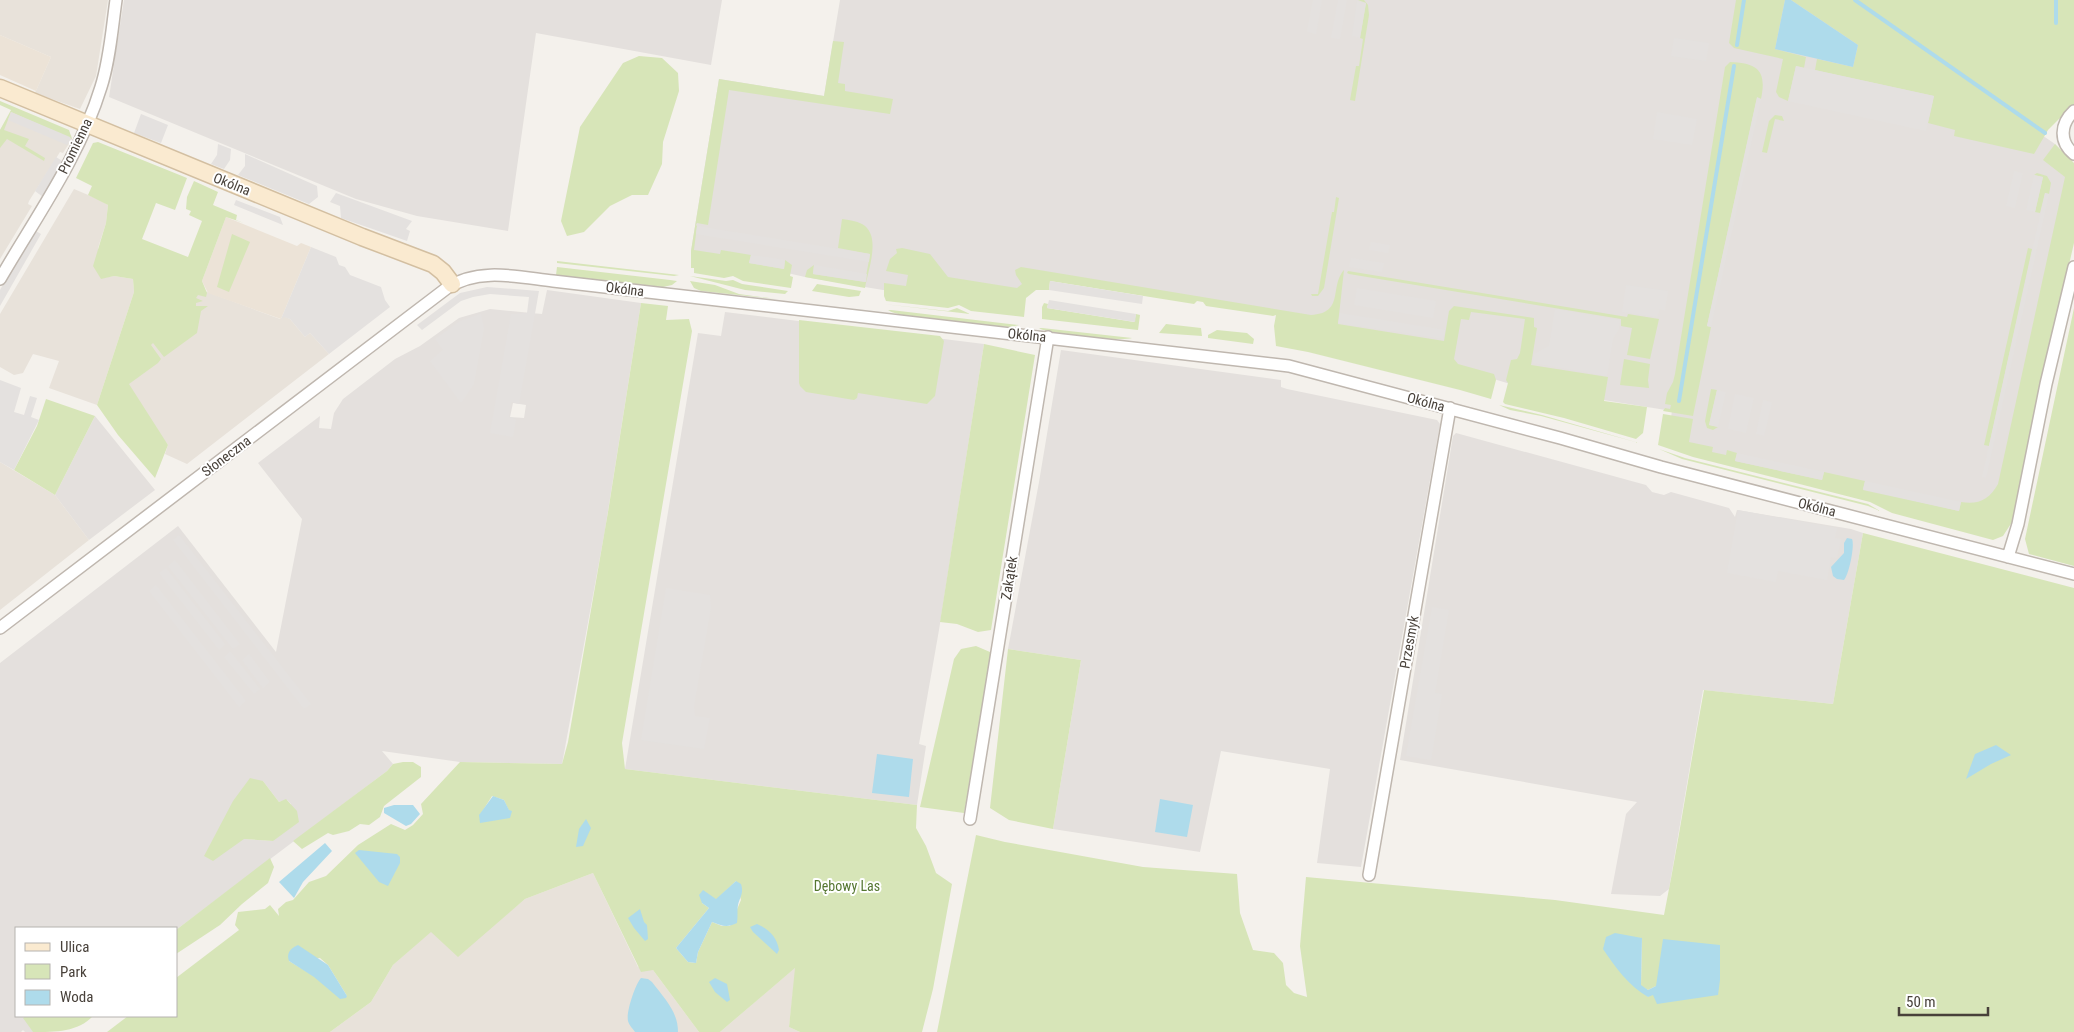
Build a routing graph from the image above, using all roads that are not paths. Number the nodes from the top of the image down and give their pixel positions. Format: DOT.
graph roads {
  1 [pos="116,0"];
  2 [pos="0,88"];
  3 [pos="2074,112"];
  4 [pos="87,124"];
  5 [pos="2074,154"];
  6 [pos="2074,267"];
  7 [pos="0,279"];
  8 [pos="452,284"];
  9 [pos="1048,337"];
  10 [pos="1450,408"];
  11 [pos="2008,557"];
  12 [pos="2074,574"];
  13 [pos="0,628"];
  14 [pos="970,819"];
  15 [pos="1368,875"];
  1 -- 4 [label="street, Promienna"];
  2 -- 4 [label="street, Okólna"];
  3 -- 5 [label="street"];
  4 -- 7 [label="street, Promienna"];
  4 -- 8 [label="street, Okólna"];
  6 -- 11 [label="street"];
  8 -- 9 [label="street, Okólna"];
  8 -- 13 [label="street, Słoneczna"];
  9 -- 10 [label="street, Okólna"];
  9 -- 14 [label="street, Zakątek"];
  10 -- 11 [label="street, Okólna"];
  10 -- 15 [label="street, Przesmyk"];
  11 -- 12 [label="street, Okólna"];
}
